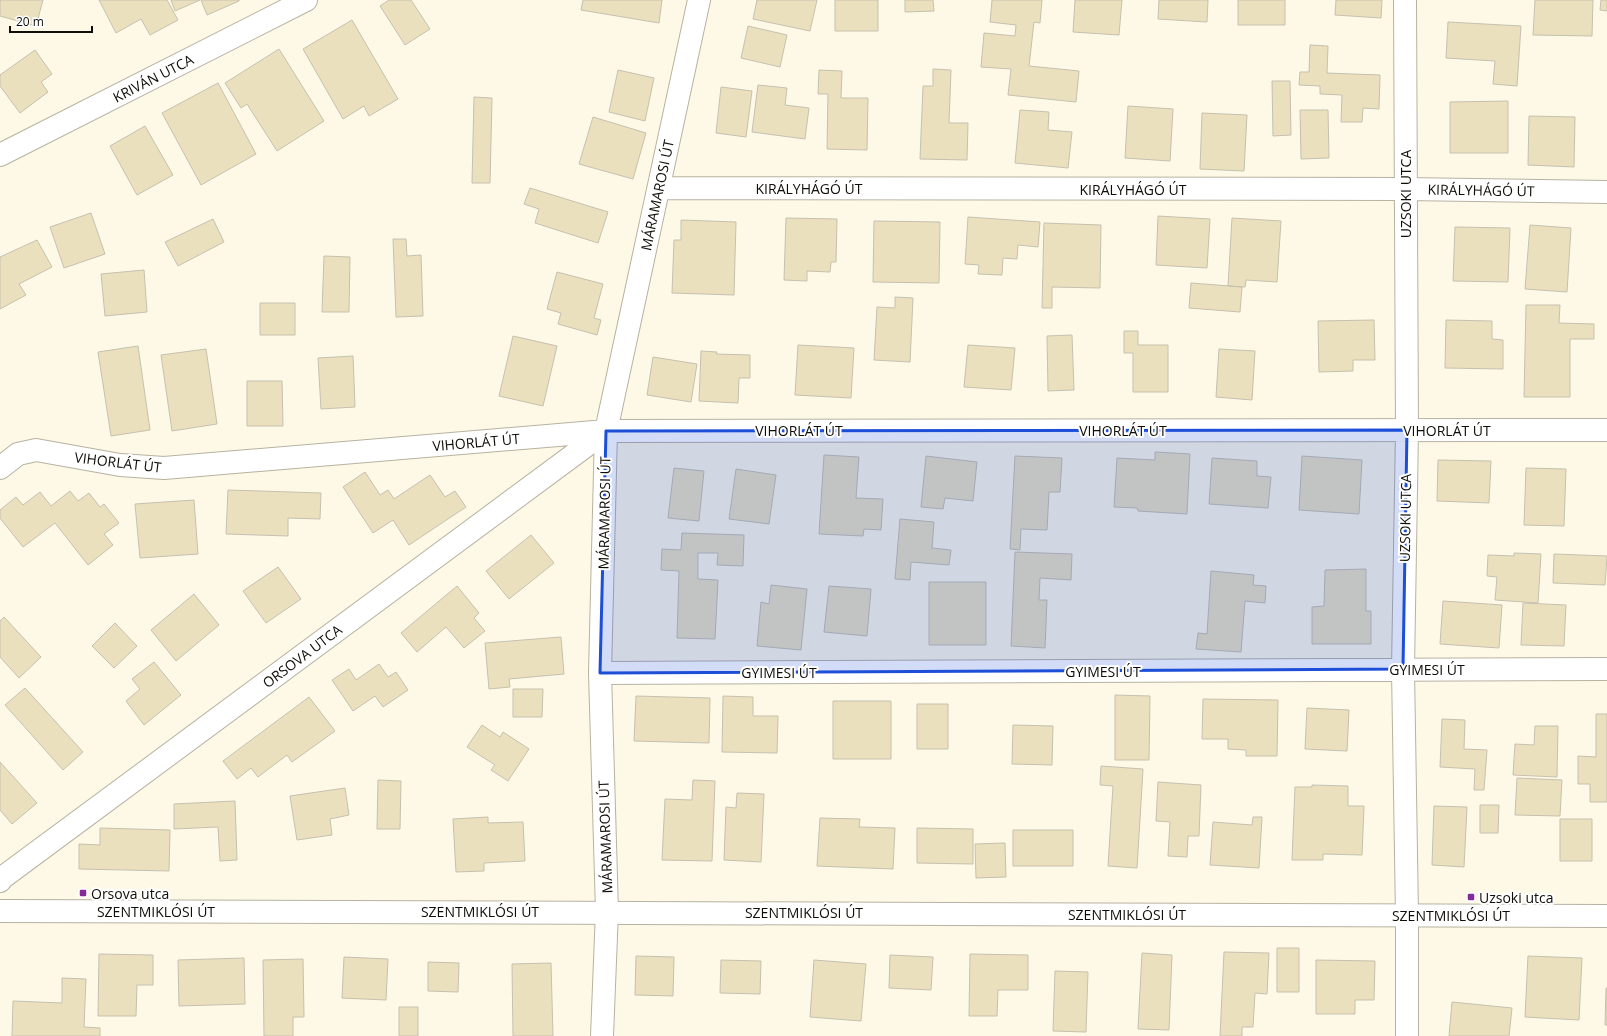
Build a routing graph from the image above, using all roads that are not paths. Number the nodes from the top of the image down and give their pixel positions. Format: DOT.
graph roads {
  1 [pos="306,0"];
  2 [pos="699,0"];
  3 [pos="1405,0"];
  4 [pos="0,155"];
  5 [pos="659,188"];
  6 [pos="1405,189"];
  7 [pos="1607,192"];
  8 [pos="1407,430"];
  9 [pos="1607,430"];
  10 [pos="606,431"];
  11 [pos="0,468"];
  12 [pos="1403,669"];
  13 [pos="1607,669"];
  14 [pos="600,673"];
  15 [pos="0,882"];
  16 [pos="0,911"];
  17 [pos="607,912"];
  18 [pos="1408,915"];
  19 [pos="1607,916"];
  20 [pos="602,1036"];
  21 [pos="1407,1036"];
  1 -- 4 [label="street, KRIVÁN UTCA"];
  2 -- 5 [label="street, MÁRAMAROSI ÚT"];
  3 -- 6 [label="street, UZSOKI UTCA"];
  5 -- 6 [label="street, KIRÁLYHÁGÓ ÚT"];
  5 -- 10 [label="street, MÁRAMAROSI ÚT"];
  6 -- 7 [label="street, KIRÁLYHÁGÓ ÚT"];
  6 -- 8 [label="street, UZSOKI UTCA"];
  8 -- 9 [label="street, VIHORLÁT ÚT"];
  8 -- 10 [label="street, VIHORLÁT ÚT"];
  8 -- 12 [label="street, UZSOKI UTCA"];
  10 -- 11 [label="street, VIHORLÁT ÚT"];
  10 -- 14 [label="street, MÁRAMAROSI ÚT"];
  10 -- 15 [label="street, ORSOVA UTCA"];
  12 -- 13 [label="street, GYIMESI ÚT"];
  12 -- 14 [label="street, GYIMESI ÚT"];
  12 -- 18 [label="street, UZSOKI UTCA"];
  14 -- 17 [label="street, MÁRAMAROSI ÚT"];
  16 -- 17 [label="street, SZENTMIKLÓSI ÚT"];
  17 -- 18 [label="street, SZENTMIKLÓSI ÚT"];
  17 -- 20 [label="street, MÁRAMAROSI ÚT"];
  18 -- 19 [label="street, SZENTMIKLÓSI ÚT"];
  18 -- 21 [label="street, UZSOKI UTCA"];
}
